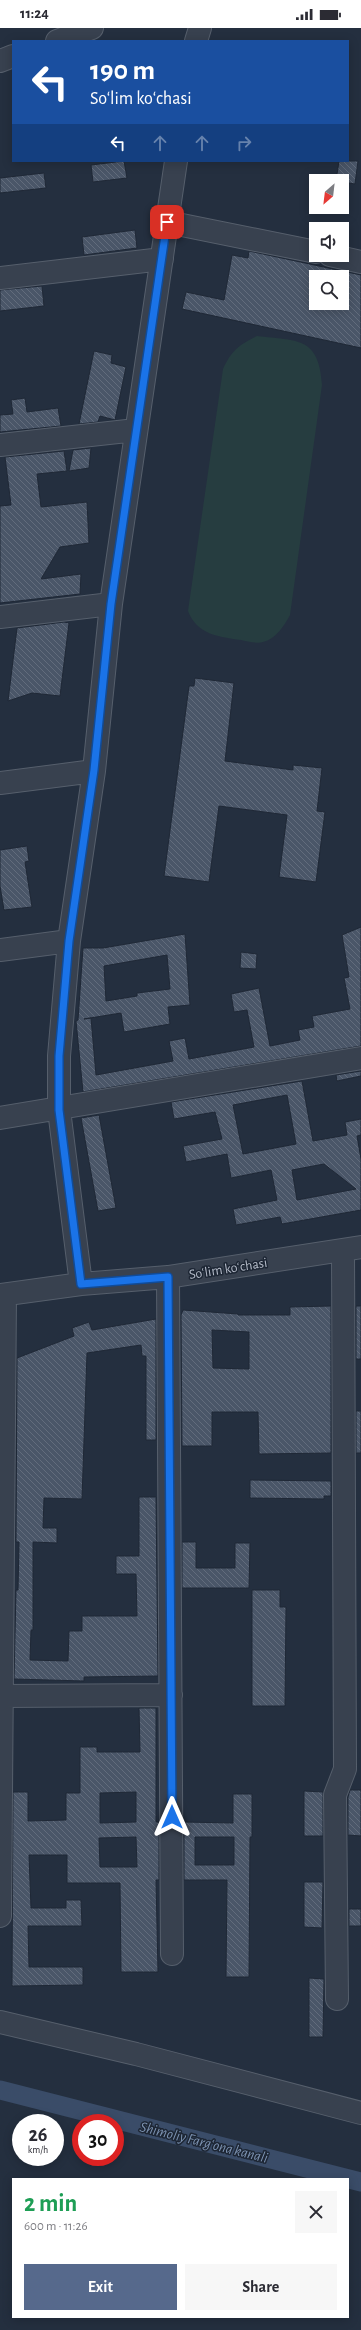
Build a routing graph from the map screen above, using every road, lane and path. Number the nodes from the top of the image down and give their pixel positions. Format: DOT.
graph roads {
  1 [pos="92,28"];
  2 [pos="200,28"];
  3 [pos="60,40"];
  4 [pos="196,40"];
  5 [pos="12,56"];
  6 [pos="0,61"];
  7 [pos="176,162"];
  8 [pos="167,222"];
  9 [pos="309,251"];
  10 [pos="162,259"];
  11 [pos="349,259"];
  12 [pos="361,262"];
  13 [pos="0,278"];
  14 [pos="136,430"];
  15 [pos="0,445"];
  16 [pos="111,604"];
  17 [pos="0,617"];
  18 [pos="94,770"];
  19 [pos="0,783"];
  20 [pos="69,941"];
  21 [pos="0,950"];
  22 [pos="361,1058"];
  23 [pos="59,1110"];
  24 [pos="0,1118"];
  25 [pos="352,1248"];
  26 [pos="168,1277"];
  27 [pos="81,1284"];
  28 [pos="2,1295"];
  29 [pos="171,1695"];
  30 [pos="2,1696"];
  31 [pos="0,1916"];
  32 [pos="172,1954"];
  33 [pos="337,1999"];
  34 [pos="0,2022"];
  35 [pos="361,2113"];
  1 -- 3 [label="street"];
  2 -- 4 [label="street"];
  5 -- 6 [label="street"];
  7 -- 8 [label="street"];
  8 -- 9 [label="street"];
  8 -- 10 [label="street"];
  10 -- 13 [label="street"];
  10 -- 14 [label="street"];
  11 -- 12 [label="street"];
  14 -- 15 [label="street"];
  14 -- 16 [label="street"];
  16 -- 17 [label="street"];
  16 -- 18 [label="street"];
  18 -- 19 [label="street"];
  18 -- 20 [label="street"];
  20 -- 21 [label="street"];
  20 -- 23 [label="street"];
  22 -- 23 [label="street"];
  23 -- 24 [label="street"];
  23 -- 27 [label="street"];
  25 -- 26 [label="street, Soʻlim koʻchasi"];
  25 -- 33 [label="street"];
  26 -- 27 [label="street, Soʻlim koʻchasi"];
  26 -- 29 [label="street"];
  27 -- 28 [label="street, Soʻlim koʻchasi"];
  28 -- 30 [label="street"];
  29 -- 30 [label="street"];
  29 -- 32 [label="street"];
  30 -- 31 [label="street"];
  34 -- 35 [label="street"];
}
